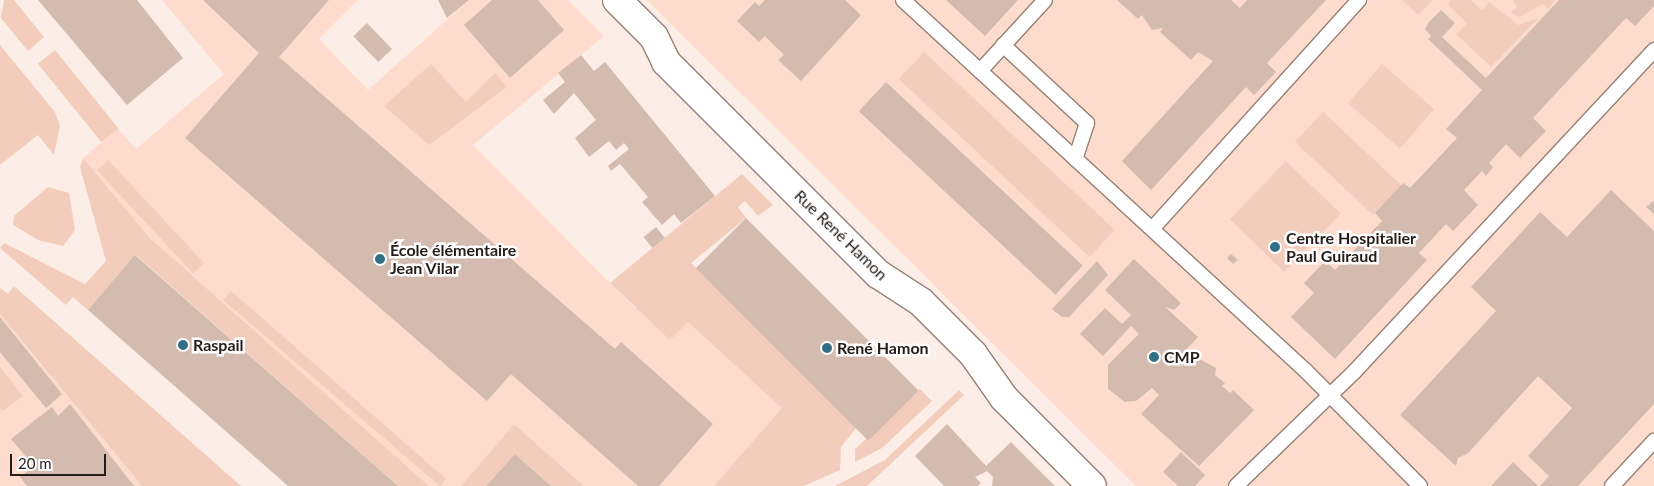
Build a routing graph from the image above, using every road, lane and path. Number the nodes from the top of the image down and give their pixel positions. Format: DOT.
graph roads {
  1 [pos="617,0"];
  2 [pos="903,0"];
  3 [pos="1045,0"];
  4 [pos="1360,0"];
  5 [pos="1003,45"];
  6 [pos="1654,50"];
  7 [pos="980,71"];
  8 [pos="1075,159"];
  9 [pos="1152,229"];
  10 [pos="1329,395"];
  11 [pos="1654,442"];
  12 [pos="1092,486"];
  13 [pos="1236,486"];
  14 [pos="1420,486"];
  15 [pos="1612,486"];
  1 -- 12 [label="street, Rue René Hamon"];
  2 -- 7 [label="lane"];
  3 -- 5 [label="lane"];
  4 -- 9 [label="lane"];
  5 -- 7 [label="lane"];
  5 -- 8 [label="lane"];
  6 -- 10 [label="lane"];
  7 -- 8 [label="lane"];
  8 -- 9 [label="lane"];
  9 -- 10 [label="lane"];
  10 -- 13 [label="lane"];
  10 -- 14 [label="lane"];
  11 -- 15 [label="lane"];
}
